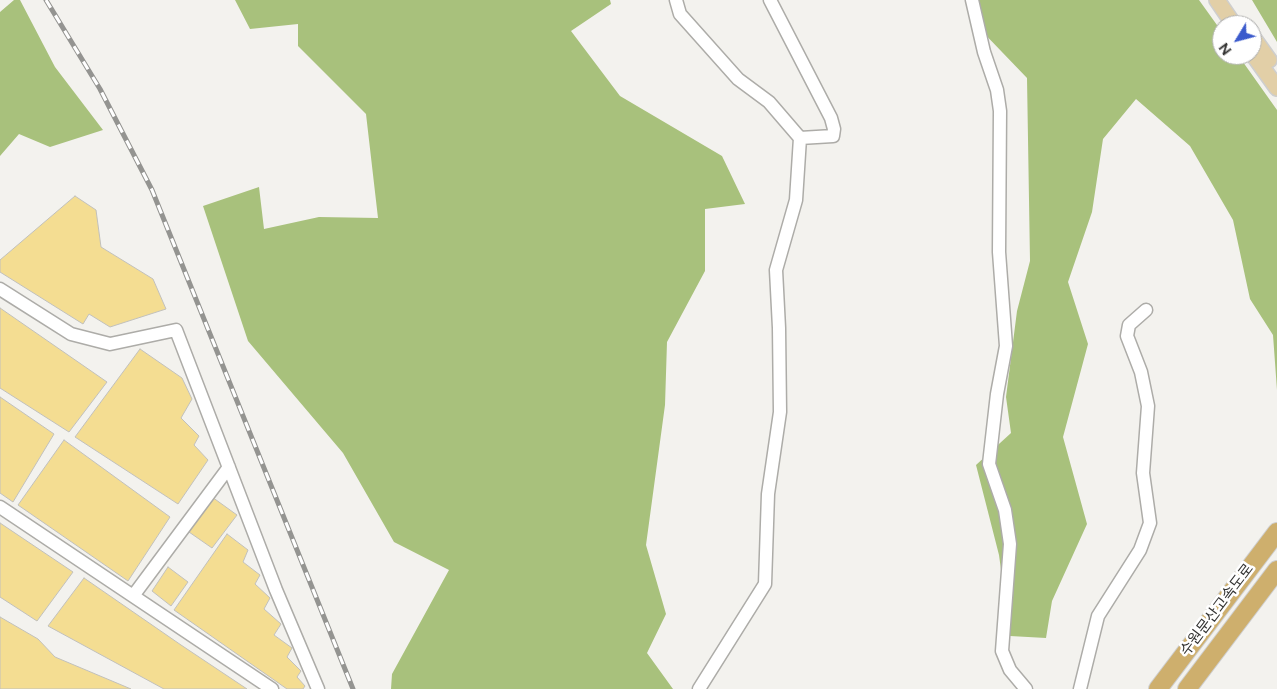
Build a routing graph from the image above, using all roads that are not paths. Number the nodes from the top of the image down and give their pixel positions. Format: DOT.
graph roads {
  1 [pos="676,0"];
  2 [pos="770,0"];
  3 [pos="972,0"];
  4 [pos="1217,0"];
  5 [pos="1229,0"];
  6 [pos="1227,15"];
  7 [pos="1239,15"];
  8 [pos="1262,50"];
  9 [pos="1261,65"];
  10 [pos="1277,71"];
  11 [pos="1277,88"];
  12 [pos="800,138"];
  13 [pos="0,289"];
  14 [pos="1146,310"];
  15 [pos="229,467"];
  16 [pos="0,507"];
  17 [pos="1277,532"];
  18 [pos="1277,570"];
  19 [pos="133,596"];
  20 [pos="272,689"];
  21 [pos="318,689"];
  22 [pos="699,689"];
  23 [pos="1026,689"];
  24 [pos="1080,689"];
  25 [pos="1158,689"];
  26 [pos="1188,689"];
  1 -- 12 [label="street"];
  2 -- 12 [label="street"];
  3 -- 23 [label="street"];
  4 -- 6 [label="main road"];
  5 -- 7 [label="main road"];
  8 -- 10 [label="main road"];
  9 -- 11 [label="main road"];
  12 -- 22 [label="street"];
  13 -- 15 [label="street"];
  14 -- 24 [label="street"];
  15 -- 19 [label="street"];
  15 -- 21 [label="street"];
  16 -- 19 [label="street"];
  17 -- 25 [label="highway, 수원문산고속도로"];
  18 -- 26 [label="highway, 수원문산고속도로"];
  19 -- 20 [label="street"];
}
